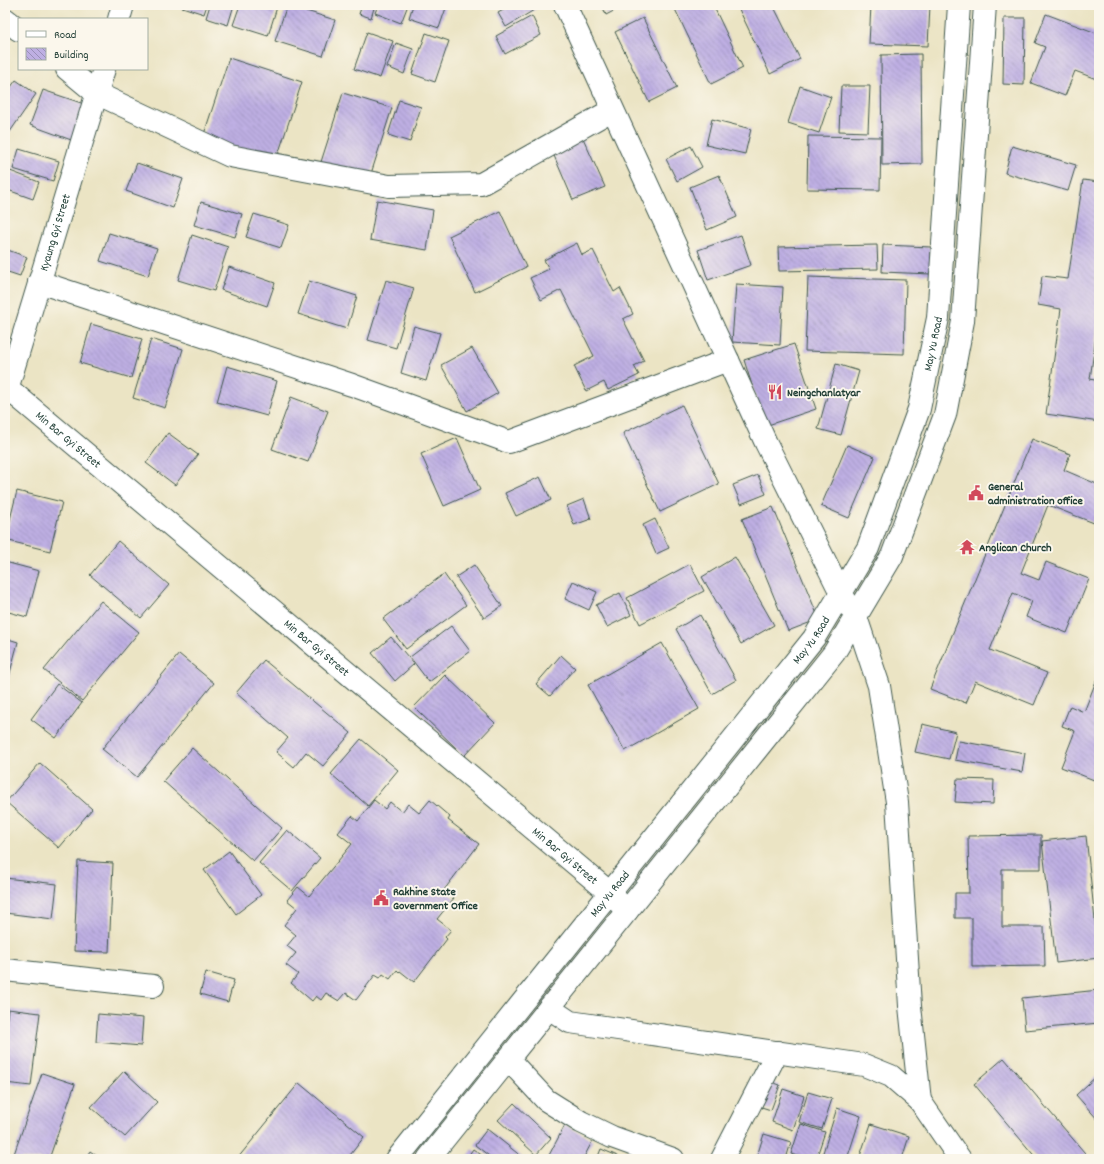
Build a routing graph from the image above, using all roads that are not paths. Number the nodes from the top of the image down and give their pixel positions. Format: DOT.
graph roads {
  1 [pos="123,5"];
  2 [pos="565,5"];
  3 [pos="960,5"];
  4 [pos="985,5"];
  5 [pos="5,18"];
  6 [pos="119,18"];
  7 [pos="18,29"];
  8 [pos="68,70"];
  9 [pos="104,70"];
  10 [pos="96,92"];
  11 [pos="612,110"];
  12 [pos="39,282"];
  13 [pos="728,360"];
  14 [pos="6,390"];
  15 [pos="841,593"];
  16 [pos="856,617"];
  17 [pos="610,893"];
  18 [pos="628,911"];
  19 [pos="5,970"];
  20 [pos="153,986"];
  21 [pos="549,1008"];
  22 [pos="777,1052"];
  23 [pos="508,1059"];
  24 [pos="920,1101"];
  25 [pos="397,1159"];
  26 [pos="428,1159"];
  27 [pos="673,1159"];
  28 [pos="722,1159"];
  29 [pos="960,1159"];
  1 -- 6 [label="street"];
  2 -- 11 [label="street"];
  3 -- 15 [label="street, May Yu Road"];
  4 -- 16 [label="street, May Yu Road"];
  5 -- 7 [label="street"];
  8 -- 10 [label="street"];
  9 -- 10 [label="street, Kyaung Gyi Street"];
  10 -- 11 [label="street"];
  10 -- 12 [label="street, Kyaung Gyi Street"];
  11 -- 13 [label="street"];
  12 -- 13 [label="street"];
  12 -- 14 [label="street, Kyaung Gyi Street"];
  13 -- 15 [label="street"];
  14 -- 17 [label="street, Min Bar Gyi Street"];
  15 -- 16 [label="street"];
  15 -- 17 [label="street, May Yu Road"];
  16 -- 18 [label="street, May Yu Road"];
  16 -- 24 [label="street"];
  17 -- 18 [label="street, Min Bar Gyi Street"];
  17 -- 25 [label="street, May Yu Road"];
  18 -- 21 [label="street, May Yu Road"];
  19 -- 20 [label="street"];
  21 -- 22 [label="street"];
  21 -- 23 [label="street, May Yu Road"];
  22 -- 24 [label="street"];
  22 -- 28 [label="street"];
  23 -- 26 [label="street, May Yu Road"];
  23 -- 27 [label="street"];
  24 -- 29 [label="street"];
}
